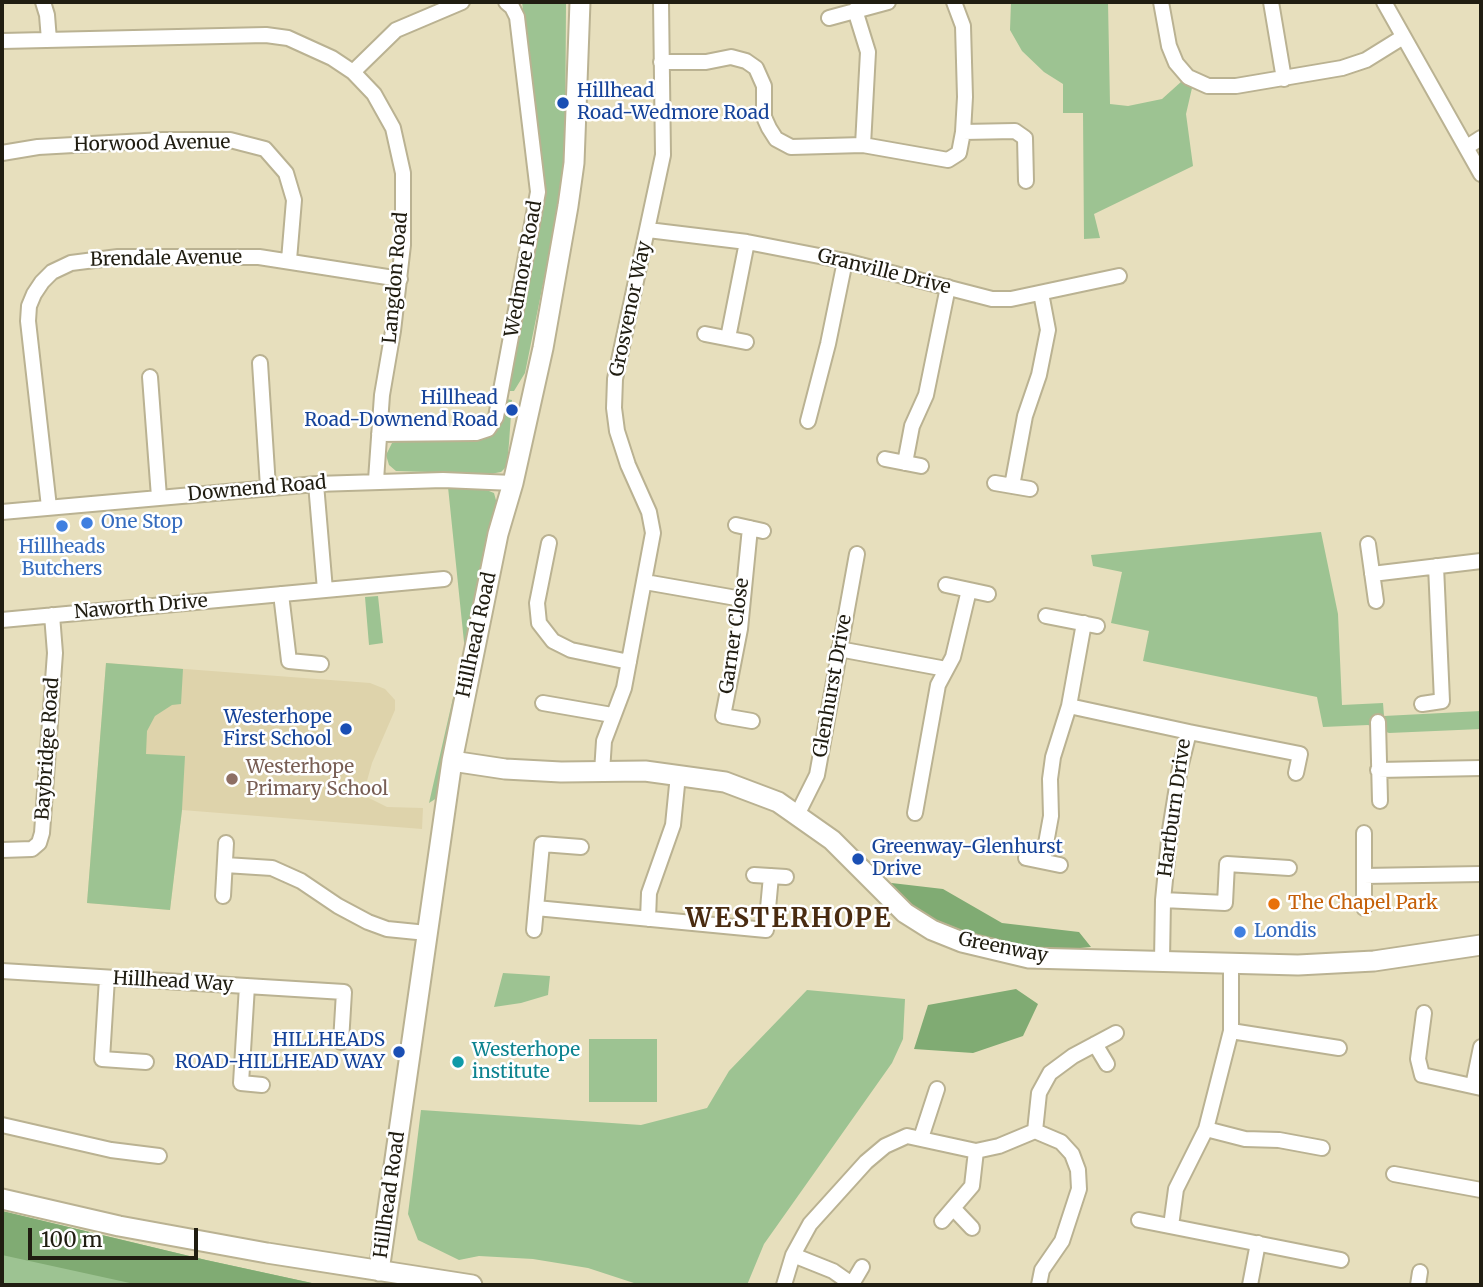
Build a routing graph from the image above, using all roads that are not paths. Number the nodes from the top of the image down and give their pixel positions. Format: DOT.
graph roads {
  1 [pos="43,2"];
  2 [pos="462,2"];
  3 [pos="506,2"];
  4 [pos="580,2"];
  5 [pos="661,2"];
  6 [pos="888,2"];
  7 [pos="954,2"];
  8 [pos="1161,2"];
  9 [pos="1271,2"];
  10 [pos="1384,2"];
  11 [pos="855,10"];
  12 [pos="829,18"];
  13 [pos="1403,37"];
  14 [pos="49,40"];
  15 [pos="2,41"];
  16 [pos="661,62"];
  17 [pos="353,72"];
  18 [pos="1284,79"];
  19 [pos="963,132"];
  20 [pos="1481,138"];
  21 [pos="863,145"];
  22 [pos="1467,147"];
  23 [pos="2,153"];
  24 [pos="1481,174"];
  25 [pos="1026,181"];
  26 [pos="648,230"];
  27 [pos="747,242"];
  28 [pos="289,260"];
  29 [pos="845,261"];
  30 [pos="1119,276"];
  31 [pos="400,279"];
  32 [pos="948,287"];
  33 [pos="1041,293"];
  34 [pos="705,334"];
  35 [pos="728,338"];
  36 [pos="746,342"];
  37 [pos="260,363"];
  38 [pos="150,377"];
  39 [pos="808,421"];
  40 [pos="379,434"];
  41 [pos="885,459"];
  42 [pos="905,463"];
  43 [pos="921,466"];
  44 [pos="376,481"];
  45 [pos="513,482"];
  46 [pos="995,483"];
  47 [pos="316,484"];
  48 [pos="1012,486"];
  49 [pos="268,487"];
  50 [pos="1030,489"];
  51 [pos="159,497"];
  52 [pos="48,508"];
  53 [pos="2,512"];
  54 [pos="750,528"];
  55 [pos="548,543"];
  56 [pos="1368,544"];
  57 [pos="857,554"];
  58 [pos="1481,561"];
  59 [pos="1436,566"];
  60 [pos="1372,574"];
  61 [pos="444,579"];
  62 [pos="645,582"];
  63 [pos="946,585"];
  64 [pos="325,590"];
  65 [pos="969,590"];
  66 [pos="281,594"];
  67 [pos="988,594"];
  68 [pos="742,599"];
  69 [pos="1376,601"];
  70 [pos="52,615"];
  71 [pos="1046,616"];
  72 [pos="2,620"];
  73 [pos="839,649"];
  74 [pos="629,662"];
  75 [pos="321,664"];
  76 [pos="946,669"];
  77 [pos="543,703"];
  78 [pos="1422,704"];
  79 [pos="1069,706"];
  80 [pos="612,716"];
  81 [pos="752,721"];
  82 [pos="1378,722"];
  83 [pos="1189,732"];
  84 [pos="457,762"];
  85 [pos="1481,768"];
  86 [pos="1378,770"];
  87 [pos="602,772"];
  88 [pos="1296,773"];
  89 [pos="678,775"];
  90 [pos="1380,801"];
  91 [pos="915,813"];
  92 [pos="797,815"];
  93 [pos="1364,833"];
  94 [pos="226,843"];
  95 [pos="581,847"];
  96 [pos="2,850"];
  97 [pos="1026,858"];
  98 [pos="1043,860"];
  99 [pos="225,865"];
  100 [pos="1060,865"];
  101 [pos="1289,868"];
  102 [pos="1481,874"];
  103 [pos="754,875"];
  104 [pos="1364,876"];
  105 [pos="223,896"];
  106 [pos="1163,900"];
  107 [pos="536,908"];
  108 [pos="1364,908"];
  109 [pos="648,919"];
  110 [pos="534,930"];
  111 [pos="434,934"];
  112 [pos="1481,945"];
  113 [pos="1162,961"];
  114 [pos="1231,963"];
  115 [pos="2,971"];
  116 [pos="107,978"];
  117 [pos="247,986"];
  118 [pos="1424,1013"];
  119 [pos="1231,1031"];
  120 [pos="1116,1033"];
  121 [pos="341,1042"];
  122 [pos="1095,1044"];
  123 [pos="1481,1047"];
  124 [pos="1339,1048"];
  125 [pos="146,1062"];
  126 [pos="1107,1064"];
  127 [pos="261,1085"];
  128 [pos="1477,1087"];
  129 [pos="937,1089"];
  130 [pos="2,1125"];
  131 [pos="1206,1129"];
  132 [pos="1035,1131"];
  133 [pos="921,1138"];
  134 [pos="1322,1148"];
  135 [pos="976,1151"];
  136 [pos="159,1156"];
  137 [pos="1394,1174"];
  138 [pos="1481,1190"];
  139 [pos="2,1199"];
  140 [pos="953,1208"];
  141 [pos="1139,1220"];
  142 [pos="942,1221"];
  143 [pos="1171,1226"];
  144 [pos="972,1228"];
  145 [pos="1258,1243"];
  146 [pos="793,1255"];
  147 [pos="1341,1260"];
  148 [pos="862,1267"];
  149 [pos="384,1276"];
  150 [pos="852,1284"];
  151 [pos="472,1285"];
  152 [pos="784,1285"];
  153 [pos="1039,1285"];
  154 [pos="1250,1285"];
  1 -- 14 [label="street"];
  2 -- 17 [label="street"];
  3 -- 40 [label="street, Wedmore Road"];
  4 -- 45 [label="street, Hillhead Road"];
  5 -- 16 [label="street, Grosvenor Way"];
  6 -- 11 [label="street"];
  7 -- 19 [label="street"];
  8 -- 18 [label="street"];
  9 -- 18 [label="street"];
  10 -- 13 [label="street"];
  11 -- 12 [label="street"];
  11 -- 21 [label="street"];
  13 -- 18 [label="street"];
  13 -- 22 [label="street"];
  14 -- 15 [label="street, Langdon Road"];
  14 -- 17 [label="street, Langdon Road"];
  16 -- 21 [label="street"];
  16 -- 26 [label="street, Grosvenor Way"];
  17 -- 31 [label="street, Langdon Road"];
  19 -- 21 [label="street"];
  19 -- 25 [label="street"];
  20 -- 22 [label="street"];
  22 -- 24 [label="street"];
  23 -- 28 [label="street, Horwood Avenue"];
  26 -- 27 [label="street, Granville Drive"];
  26 -- 62 [label="street, Grosvenor Way"];
  27 -- 29 [label="street, Granville Drive"];
  27 -- 35 [label="street"];
  28 -- 31 [label="street, Brendale Avenue"];
  28 -- 52 [label="street, Brendale Avenue"];
  29 -- 32 [label="street, Granville Drive"];
  29 -- 39 [label="street"];
  30 -- 33 [label="street, Granville Drive"];
  31 -- 40 [label="street, Langdon Road"];
  32 -- 33 [label="street, Granville Drive"];
  32 -- 42 [label="street"];
  33 -- 48 [label="street"];
  34 -- 35 [label="street"];
  35 -- 36 [label="street"];
  37 -- 49 [label="street"];
  38 -- 51 [label="street"];
  40 -- 44 [label="street, Langdon Road"];
  41 -- 42 [label="street"];
  42 -- 43 [label="street"];
  44 -- 45 [label="street, Downend Road"];
  44 -- 47 [label="street, Downend Road"];
  45 -- 84 [label="street, Hillhead Road"];
  46 -- 48 [label="street"];
  47 -- 49 [label="street, Downend Road"];
  47 -- 64 [label="street"];
  48 -- 50 [label="street"];
  49 -- 51 [label="street, Downend Road"];
  51 -- 52 [label="street, Downend Road"];
  52 -- 53 [label="street, Downend Road"];
  54 -- 68 [label="street, Garner Close"];
  55 -- 74 [label="street"];
  56 -- 60 [label="street"];
  57 -- 73 [label="street, Glenhurst Drive"];
  58 -- 59 [label="street"];
  59 -- 60 [label="street"];
  59 -- 78 [label="street"];
  60 -- 69 [label="street"];
  61 -- 64 [label="street, Naworth Drive"];
  62 -- 68 [label="street"];
  62 -- 74 [label="street, Grosvenor Way"];
  63 -- 65 [label="street"];
  64 -- 66 [label="street, Naworth Drive"];
  65 -- 67 [label="street"];
  65 -- 76 [label="street"];
  66 -- 70 [label="street, Naworth Drive"];
  66 -- 75 [label="street"];
  68 -- 81 [label="street, Garner Close"];
  70 -- 72 [label="street, Naworth Drive"];
  70 -- 96 [label="street, Baybridge Road"];
  71 -- 79 [label="street"];
  73 -- 76 [label="street"];
  73 -- 92 [label="street, Glenhurst Drive"];
  74 -- 80 [label="street, Grosvenor Way"];
  76 -- 91 [label="street"];
  77 -- 80 [label="street"];
  79 -- 83 [label="street, Hartburn Drive"];
  79 -- 98 [label="street"];
  80 -- 87 [label="street, Grosvenor Way"];
  82 -- 86 [label="street"];
  83 -- 88 [label="street"];
  83 -- 106 [label="street, Hartburn Drive"];
  84 -- 87 [label="street, Greenway"];
  84 -- 111 [label="street"];
  84 -- 111 [label="street, Hillhead Road"];
  85 -- 86 [label="street"];
  86 -- 90 [label="street"];
  87 -- 89 [label="street, Greenway"];
  89 -- 92 [label="street, Greenway"];
  89 -- 109 [label="street"];
  92 -- 113 [label="street, Greenway"];
  93 -- 104 [label="street"];
  94 -- 99 [label="street"];
  95 -- 107 [label="street"];
  97 -- 98 [label="street"];
  98 -- 100 [label="street"];
  99 -- 105 [label="street"];
  99 -- 111 [label="street"];
  101 -- 106 [label="street"];
  102 -- 104 [label="street"];
  103 -- 109 [label="street"];
  104 -- 108 [label="street"];
  106 -- 113 [label="street, Hartburn Drive"];
  107 -- 109 [label="street"];
  107 -- 110 [label="street"];
  111 -- 149 [label="street, Hillhead Road"];
  112 -- 114 [label="street, Greenway"];
  113 -- 114 [label="street, Greenway"];
  114 -- 119 [label="street"];
  115 -- 116 [label="street, Hillhead Way"];
  116 -- 117 [label="street, Hillhead Way"];
  116 -- 125 [label="street"];
  117 -- 121 [label="street, Hillhead Way"];
  117 -- 127 [label="street"];
  118 -- 128 [label="street"];
  119 -- 124 [label="street"];
  119 -- 131 [label="street"];
  120 -- 122 [label="street"];
  122 -- 126 [label="street"];
  122 -- 132 [label="street"];
  123 -- 128 [label="street"];
  129 -- 133 [label="street"];
  130 -- 136 [label="street"];
  131 -- 134 [label="street"];
  131 -- 143 [label="street"];
  132 -- 135 [label="street"];
  132 -- 153 [label="street"];
  133 -- 135 [label="street"];
  133 -- 146 [label="street"];
  135 -- 140 [label="street"];
  137 -- 138 [label="street"];
  139 -- 149 [label="street"];
  140 -- 142 [label="street"];
  140 -- 144 [label="street"];
  141 -- 143 [label="street"];
  143 -- 145 [label="street"];
  145 -- 147 [label="street"];
  145 -- 154 [label="street"];
  146 -- 150 [label="street"];
  146 -- 152 [label="street"];
  148 -- 150 [label="street"];
  149 -- 151 [label="street"];
}
